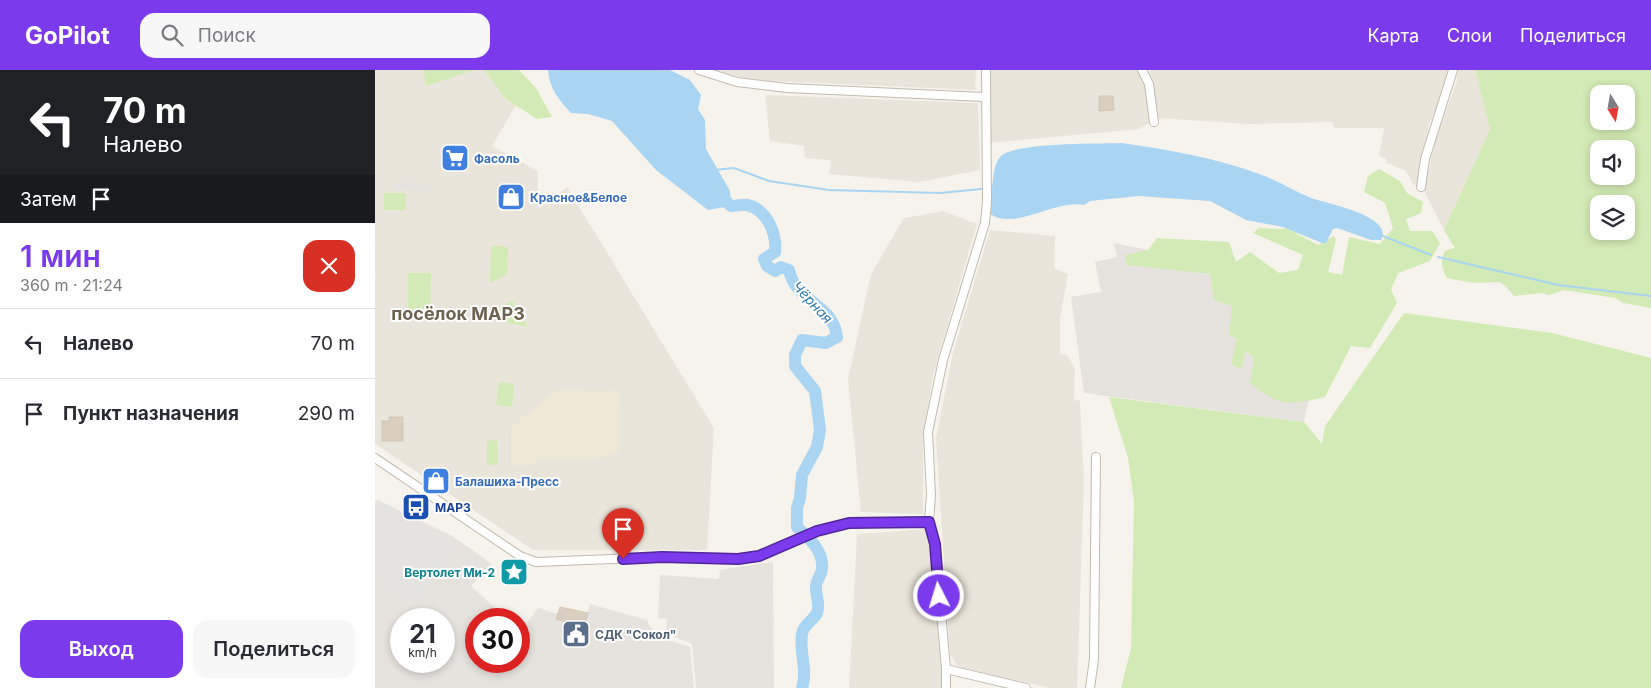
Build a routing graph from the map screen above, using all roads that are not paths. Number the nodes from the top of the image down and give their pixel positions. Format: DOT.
graph roads {
  1 [pos="699,70"];
  2 [pos="985,70"];
  3 [pos="1142,70"];
  4 [pos="1453,70"];
  5 [pos="984,97"];
  6 [pos="1155,122"];
  7 [pos="1421,187"];
  8 [pos="1096,457"];
  9 [pos="375,458"];
  10 [pos="929,522"];
  11 [pos="946,669"];
  12 [pos="946,688"];
  13 [pos="1026,688"];
  14 [pos="1090,688"];
  1 -- 5 [label="street"];
  2 -- 5 [label="street"];
  3 -- 6 [label="street"];
  4 -- 7 [label="street"];
  5 -- 10 [label="street"];
  8 -- 14 [label="street"];
  9 -- 10 [label="street"];
  10 -- 11 [label="street"];
  11 -- 12 [label="street"];
  11 -- 13 [label="street"];
}
